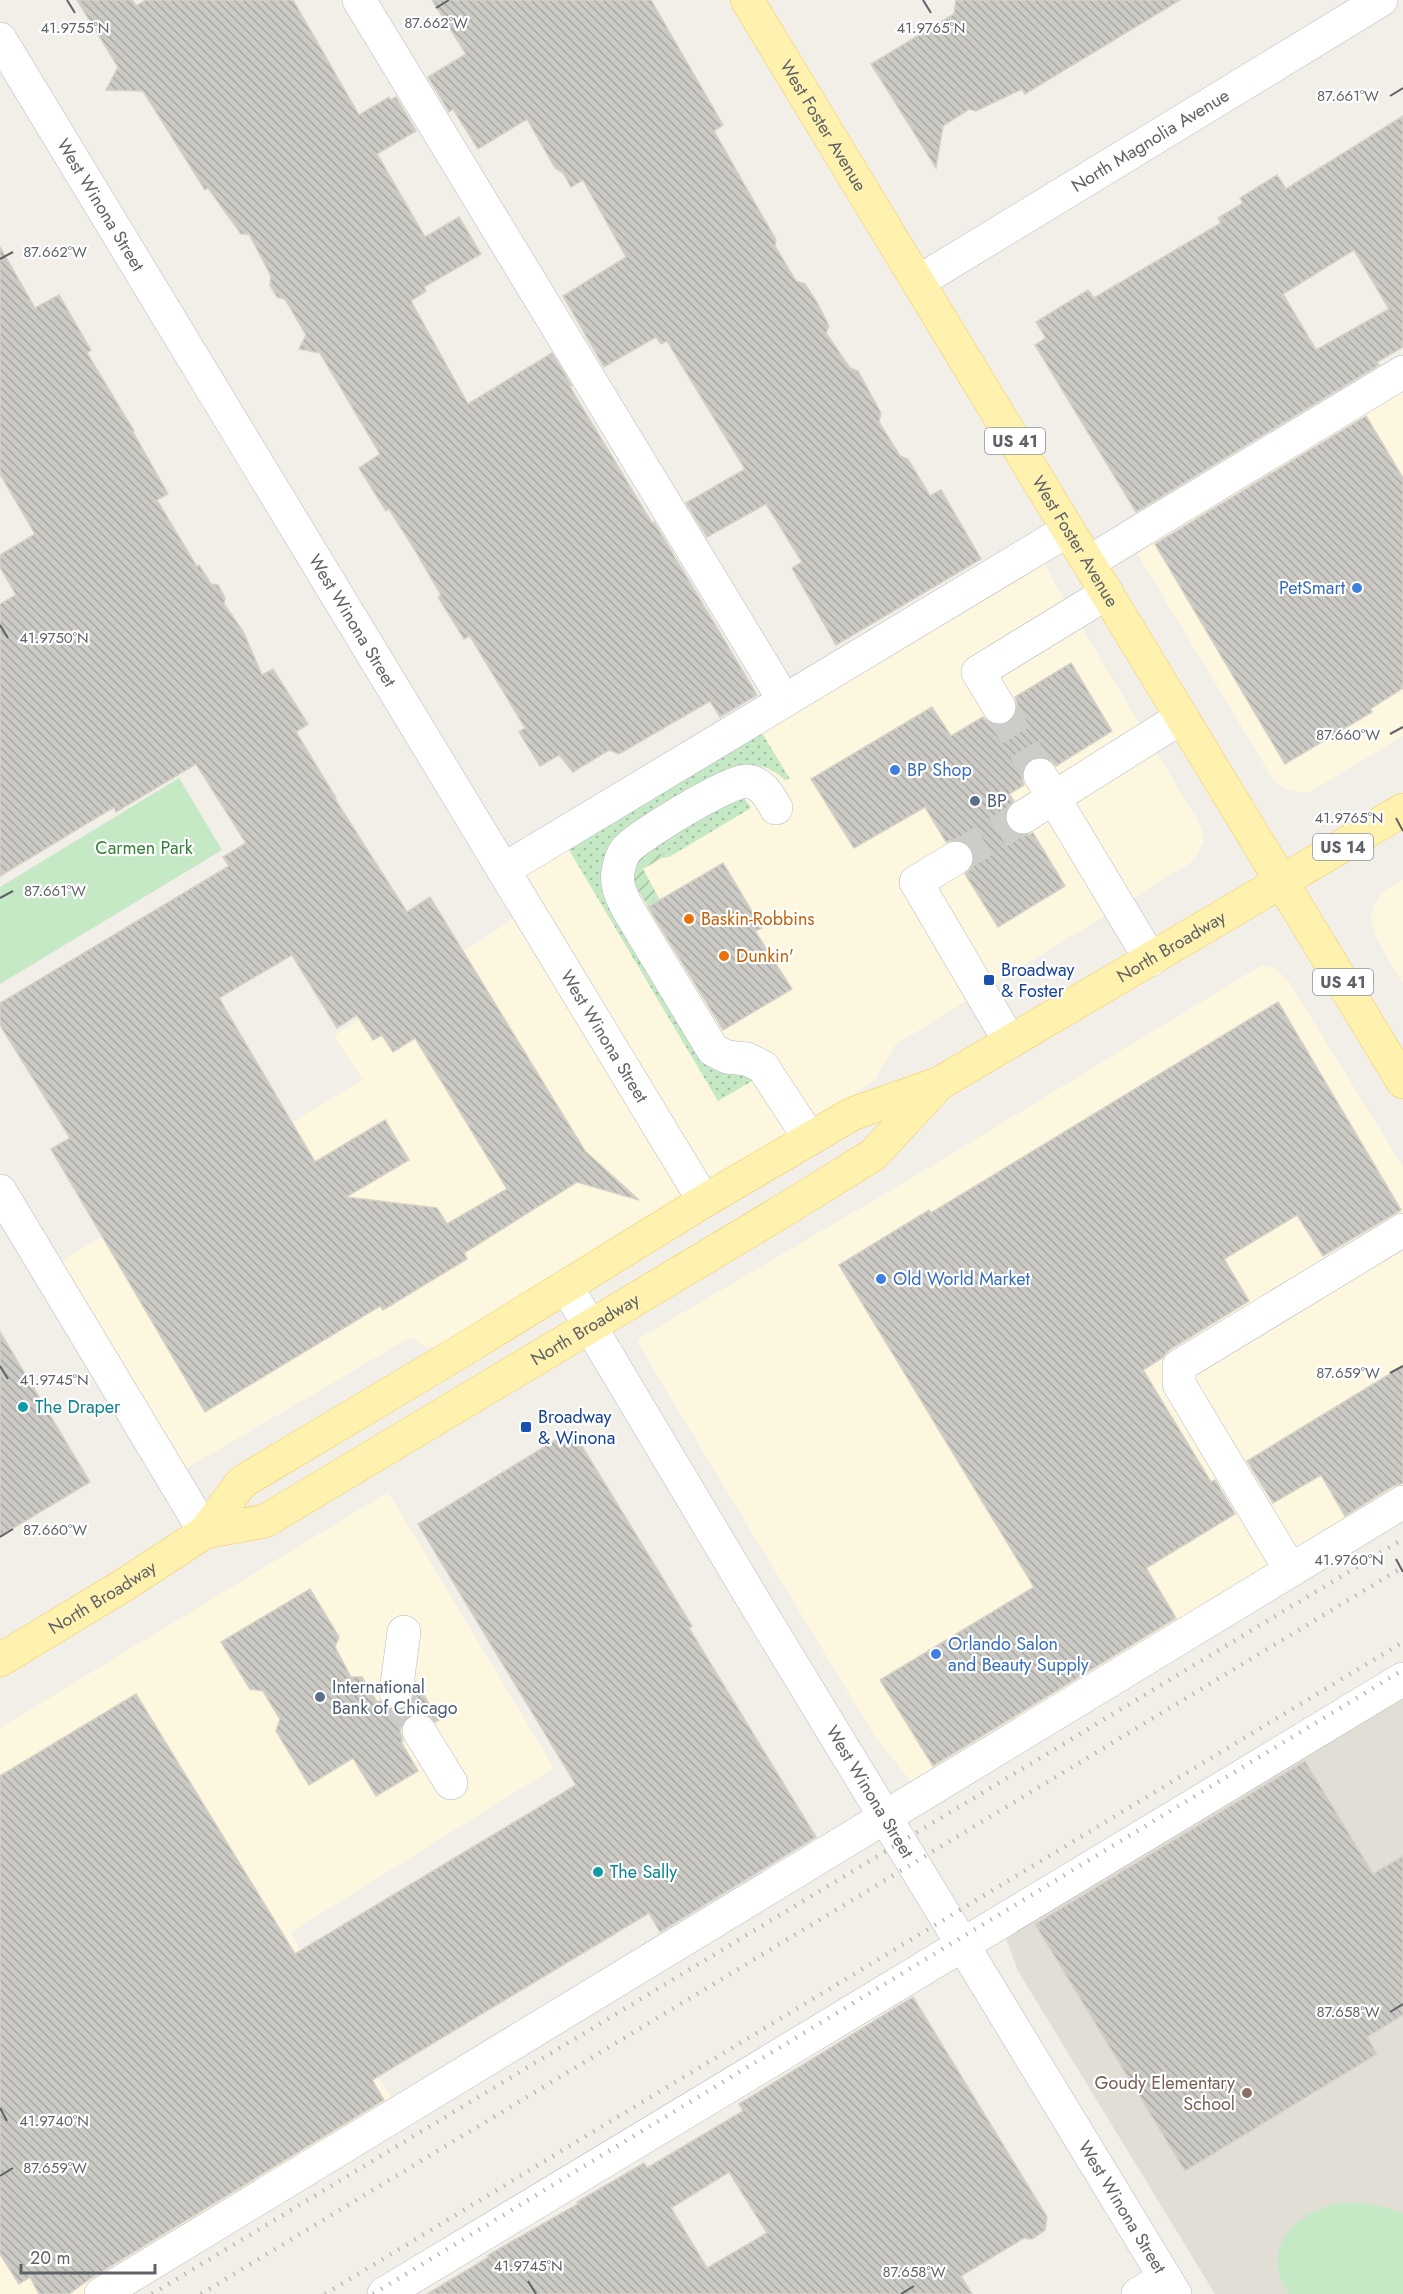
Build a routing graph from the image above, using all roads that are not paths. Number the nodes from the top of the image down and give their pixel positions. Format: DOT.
graph roads {
  1 [pos="360,0"];
  2 [pos="747,0"];
  3 [pos="1381,0"];
  4 [pos="0,39"];
  5 [pos="918,282"];
  6 [pos="1403,372"];
  7 [pos="1068,530"];
  8 [pos="1089,562"];
  9 [pos="1107,593"];
  10 [pos="784,700"];
  11 [pos="999,707"];
  12 [pos="1182,717"];
  13 [pos="1047,787"];
  14 [pos="777,807"];
  15 [pos="1403,810"];
  16 [pos="1023,817"];
  17 [pos="956,858"];
  18 [pos="503,870"];
  19 [pos="1282,883"];
  20 [pos="1151,960"];
  21 [pos="1010,1042"];
  22 [pos="1403,1082"];
  23 [pos="940,1083"];
  24 [pos="810,1139"];
  25 [pos="0,1191"];
  26 [pos="704,1201"];
  27 [pos="1403,1230"];
  28 [pos="566,1286"];
  29 [pos="590,1327"];
  30 [pos="1403,1502"];
  31 [pos="205,1532"];
  32 [pos="1290,1569"];
  33 [pos="404,1632"];
  34 [pos="0,1660"];
  35 [pos="1403,1678"];
  36 [pos="396,1692"];
  37 [pos="419,1731"];
  38 [pos="451,1784"];
  39 [pos="885,1818"];
  40 [pos="963,1945"];
  41 [pos="1159,2289"];
  42 [pos="101,2294"];
  43 [pos="384,2294"];
  1 -- 10 [label="street"];
  2 -- 5 [label="main road, West Foster Avenue / US 41"];
  3 -- 5 [label="street, North Magnolia Avenue"];
  4 -- 18 [label="street, West Winona Street"];
  5 -- 7 [label="main road, West Foster Avenue / US 41"];
  6 -- 8 [label="street"];
  7 -- 8 [label="main road, West Foster Avenue / US 41"];
  7 -- 10 [label="street"];
  8 -- 9 [label="main road, West Foster Avenue / US 41"];
  9 -- 11 [label="street"];
  9 -- 12 [label="main road, West Foster Avenue / US 41"];
  10 -- 18 [label="street"];
  12 -- 13 [label="street"];
  12 -- 19 [label="main road, West Foster Avenue / US 41"];
  13 -- 16 [label="street"];
  13 -- 20 [label="street"];
  14 -- 24 [label="street"];
  15 -- 19 [label="main road, North Broadway / US 14"];
  17 -- 21 [label="street"];
  18 -- 26 [label="street, West Winona Street"];
  19 -- 20 [label="main road, North Broadway"];
  19 -- 22 [label="main road, West Foster Avenue / US 41"];
  20 -- 21 [label="main road, North Broadway"];
  21 -- 23 [label="main road, North Broadway"];
  23 -- 24 [label="main road, North Broadway"];
  23 -- 29 [label="main road, North Broadway"];
  24 -- 26 [label="main road, North Broadway"];
  25 -- 31 [label="street"];
  26 -- 28 [label="main road, North Broadway"];
  27 -- 32 [label="street"];
  28 -- 29 [label="street, West Winona Street"];
  28 -- 31 [label="main road, North Broadway"];
  29 -- 31 [label="main road, North Broadway"];
  29 -- 39 [label="street, West Winona Street"];
  30 -- 32 [label="street"];
  31 -- 34 [label="main road, North Broadway"];
  32 -- 39 [label="street"];
  33 -- 36 [label="street"];
  35 -- 40 [label="street"];
  37 -- 38 [label="street"];
  39 -- 40 [label="street, West Winona Street"];
  39 -- 42 [label="street"];
  40 -- 41 [label="street, West Winona Street"];
  40 -- 43 [label="street"];
}
